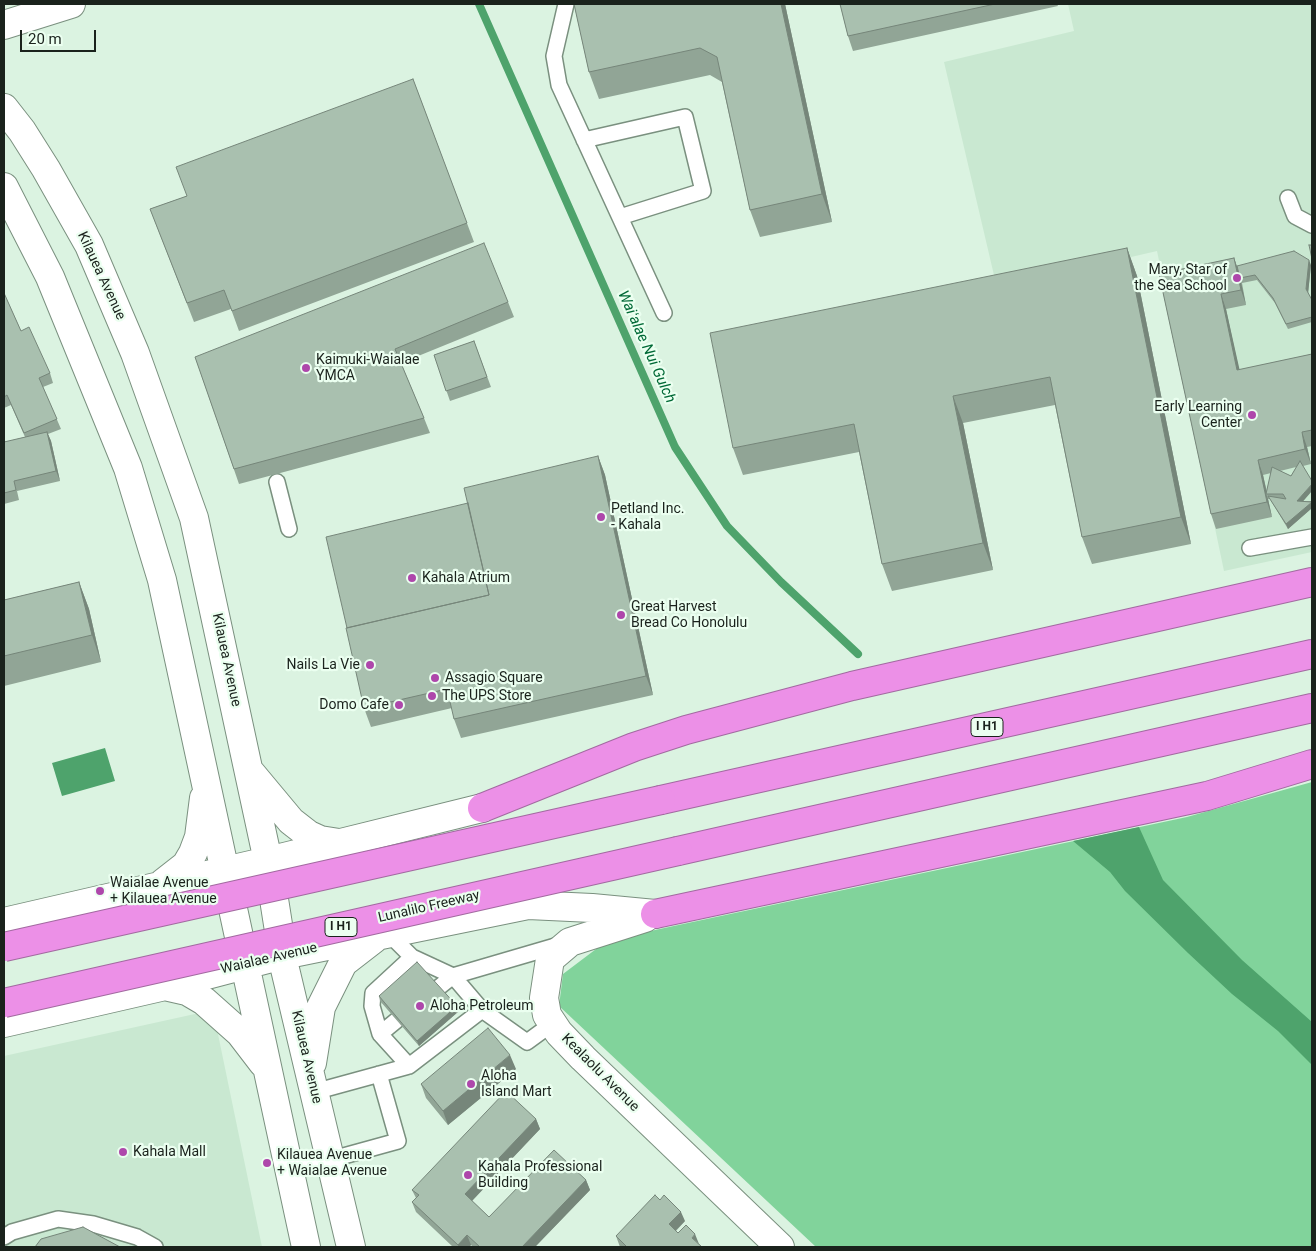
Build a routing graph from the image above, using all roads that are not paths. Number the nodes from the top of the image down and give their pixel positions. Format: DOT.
graph roads {
  1 [pos="72,4"];
  2 [pos="566,4"];
  3 [pos="4,25"];
  4 [pos="4,108"];
  5 [pos="584,140"];
  6 [pos="4,187"];
  7 [pos="1288,198"];
  8 [pos="620,217"];
  9 [pos="1312,225"];
  10 [pos="664,313"];
  11 [pos="277,482"];
  12 [pos="289,529"];
  13 [pos="1312,537"];
  14 [pos="1250,548"];
  15 [pos="1312,582"];
  16 [pos="1312,654"];
  17 [pos="1312,708"];
  18 [pos="1312,764"];
  19 [pos="249,771"];
  20 [pos="207,779"];
  21 [pos="482,808"];
  22 [pos="341,843"];
  23 [pos="268,861"];
  24 [pos="226,870"];
  25 [pos="158,886"];
  26 [pos="655,914"];
  27 [pos="4,922"];
  28 [pos="382,935"];
  29 [pos="570,942"];
  30 [pos="4,947"];
  31 [pos="283,955"];
  32 [pos="412,956"];
  33 [pos="244,964"];
  34 [pos="453,976"];
  35 [pos="164,986"];
  36 [pos="438,988"];
  37 [pos="4,1003"];
  38 [pos="482,1010"];
  39 [pos="397,1020"];
  40 [pos="4,1023"];
  41 [pos="553,1023"];
  42 [pos="380,1034"];
  43 [pos="410,1066"];
  44 [pos="267,1068"];
  45 [pos="379,1074"];
  46 [pos="312,1084"];
  47 [pos="329,1160"];
  48 [pos="289,1171"];
  49 [pos="4,1237"];
  50 [pos="154,1247"];
  51 [pos="306,1247"];
  52 [pos="351,1247"];
  53 [pos="780,1247"];
  1 -- 3 [label="street"];
  2 -- 5 [label="lane"];
  4 -- 19 [label="street, Kilauea Avenue"];
  5 -- 8 [label="lane"];
  5 -- 8 [label="lane"];
  6 -- 20 [label="street"];
  7 -- 9 [label="lane"];
  8 -- 10 [label="lane"];
  11 -- 12 [label="lane"];
  13 -- 14 [label="lane"];
  15 -- 21 [label="highway"];
  16 -- 30 [label="highway, I H1, bridge"];
  17 -- 37 [label="highway, Lunalilo Freeway / I H1, bridge"];
  18 -- 26 [label="highway"];
  19 -- 22 [label="street"];
  19 -- 23 [label="street, Kilauea Avenue"];
  20 -- 24 [label="street"];
  20 -- 25 [label="street"];
  21 -- 22 [label="street"];
  22 -- 23 [label="street"];
  23 -- 24 [label="street"];
  23 -- 31 [label="street, Kilauea Avenue"];
  24 -- 25 [label="street"];
  24 -- 33 [label="street"];
  25 -- 27 [label="street"];
  26 -- 28 [label="street, Waialae Avenue"];
  26 -- 29 [label="street, Kealaolu Avenue"];
  28 -- 31 [label="street, Waialae Avenue"];
  28 -- 32 [label="lane"];
  28 -- 46 [label="street"];
  29 -- 34 [label="lane"];
  29 -- 41 [label="street, Kealaolu Avenue"];
  31 -- 33 [label="street, Waialae Avenue"];
  31 -- 46 [label="street, Kilauea Avenue"];
  32 -- 34 [label="lane"];
  32 -- 42 [label="lane"];
  33 -- 35 [label="street, Waialae Avenue"];
  33 -- 44 [label="street"];
  34 -- 36 [label="lane"];
  34 -- 38 [label="lane"];
  35 -- 40 [label="street, Waialae Avenue"];
  35 -- 44 [label="street"];
  38 -- 41 [label="lane"];
  38 -- 43 [label="lane"];
  39 -- 42 [label="lane"];
  41 -- 53 [label="street, Kealaolu Avenue"];
  42 -- 43 [label="lane"];
  43 -- 45 [label="lane"];
  44 -- 48 [label="street"];
  45 -- 46 [label="lane"];
  45 -- 47 [label="lane"];
  46 -- 47 [label="street, Kilauea Avenue"];
  47 -- 48 [label="lane"];
  47 -- 52 [label="street, Kilauea Avenue"];
  48 -- 51 [label="street"];
  49 -- 50 [label="lane"];
}
